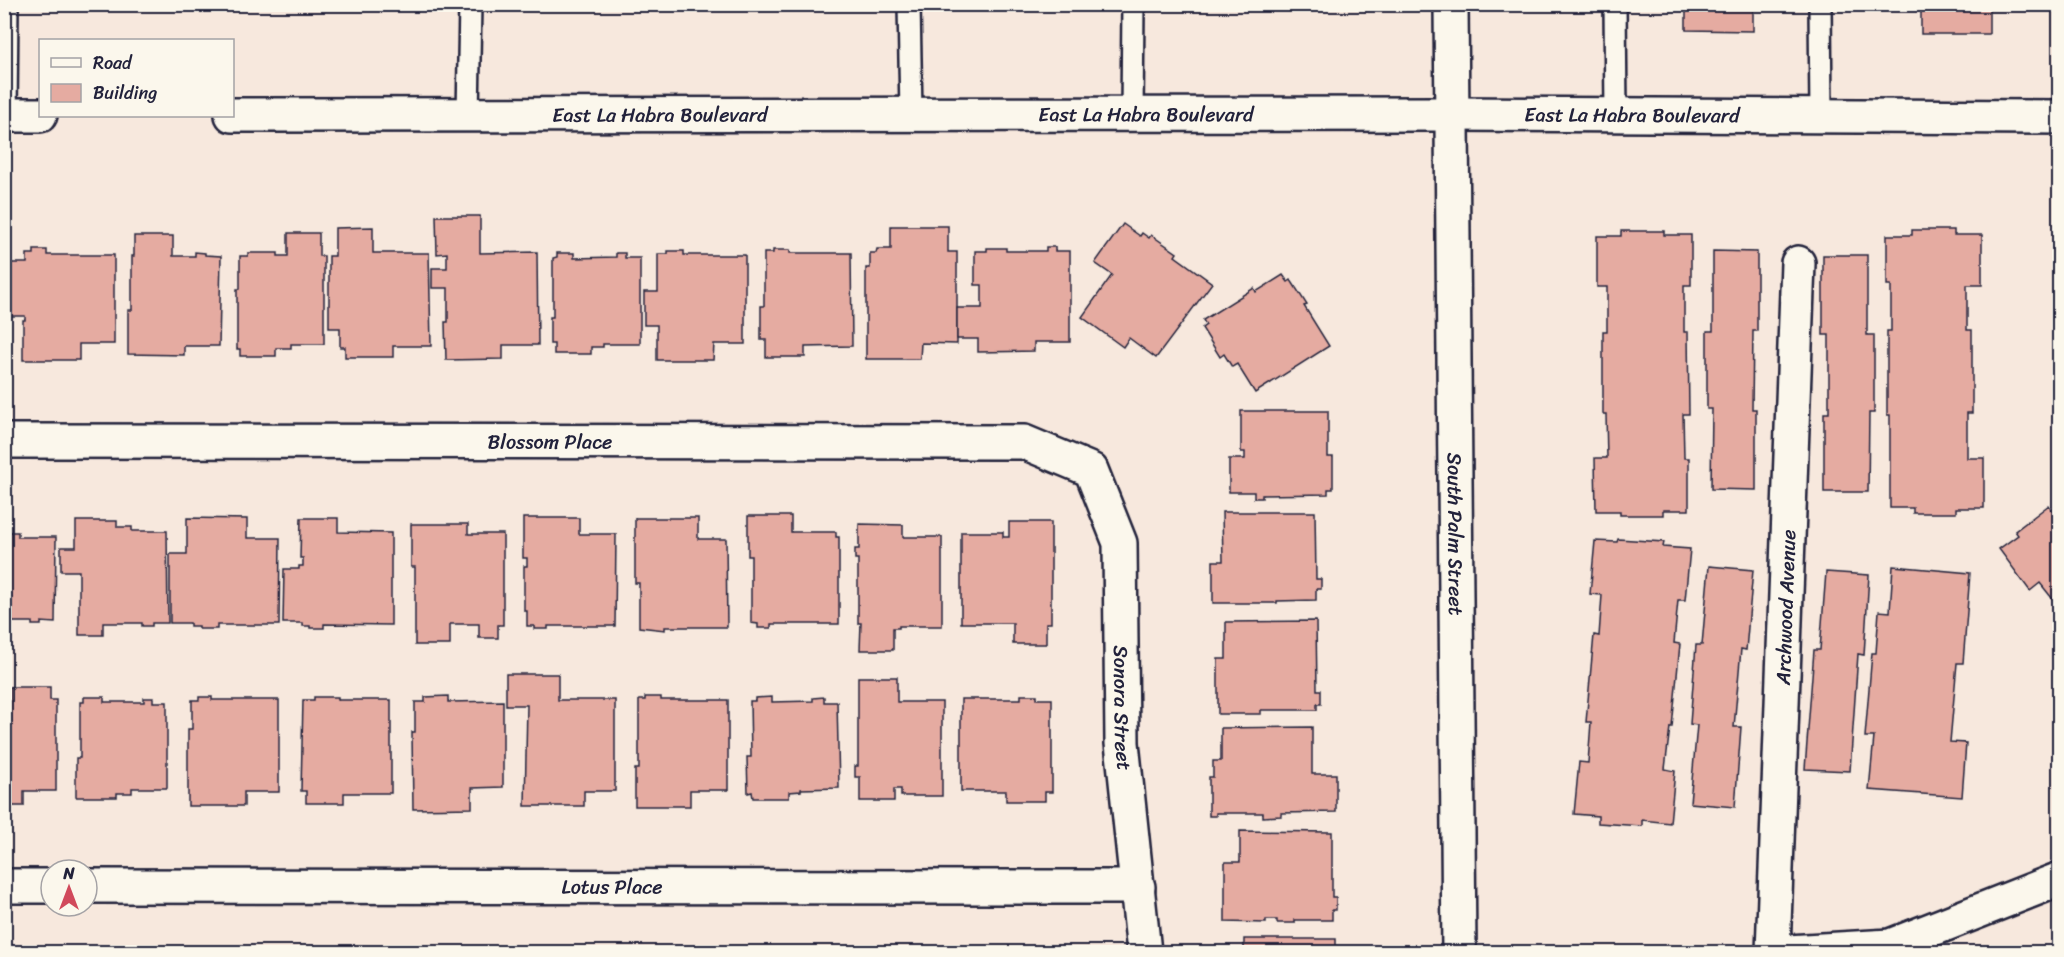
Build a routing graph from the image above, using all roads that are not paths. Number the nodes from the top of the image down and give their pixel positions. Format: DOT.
graph roads {
  1 [pos="7,4"];
  2 [pos="470,4"];
  3 [pos="909,4"];
  4 [pos="1133,4"];
  5 [pos="1451,4"];
  6 [pos="1615,4"];
  7 [pos="1820,4"];
  8 [pos="1451,114"];
  9 [pos="5,115"];
  10 [pos="39,115"];
  11 [pos="234,115"];
  12 [pos="468,115"];
  13 [pos="911,115"];
  14 [pos="1132,115"];
  15 [pos="1616,115"];
  16 [pos="1821,116"];
  17 [pos="2060,117"];
  18 [pos="1798,263"];
  19 [pos="4,441"];
  20 [pos="1091,470"];
  21 [pos="2060,879"];
  22 [pos="4,886"];
  23 [pos="39,886"];
  24 [pos="99,886"];
  25 [pos="1137,887"];
  26 [pos="1890,949"];
  27 [pos="1144,952"];
  28 [pos="1460,952"];
  29 [pos="1773,952"];
  30 [pos="1788,952"];
  1 -- 9 [label="lane"];
  2 -- 12 [label="lane"];
  3 -- 13 [label="lane"];
  4 -- 14 [label="lane"];
  5 -- 8 [label="street, South Palm Street"];
  6 -- 15 [label="lane"];
  7 -- 16 [label="lane"];
  8 -- 14 [label="street, East La Habra Boulevard"];
  8 -- 15 [label="street, East La Habra Boulevard"];
  8 -- 28 [label="street, South Palm Street"];
  9 -- 10 [label="street"];
  11 -- 12 [label="street, East La Habra Boulevard"];
  12 -- 13 [label="street, East La Habra Boulevard"];
  13 -- 14 [label="street, East La Habra Boulevard"];
  15 -- 16 [label="street, East La Habra Boulevard"];
  16 -- 17 [label="street, East La Habra Boulevard"];
  18 -- 29 [label="street, Archwood Avenue"];
  19 -- 20 [label="street, Blossom Place"];
  20 -- 25 [label="street, Sonora Street"];
  21 -- 26 [label="street"];
  22 -- 23 [label="street"];
  24 -- 25 [label="street, Lotus Place"];
  25 -- 27 [label="street, Sonora Street"];
  26 -- 30 [label="street"];
}
